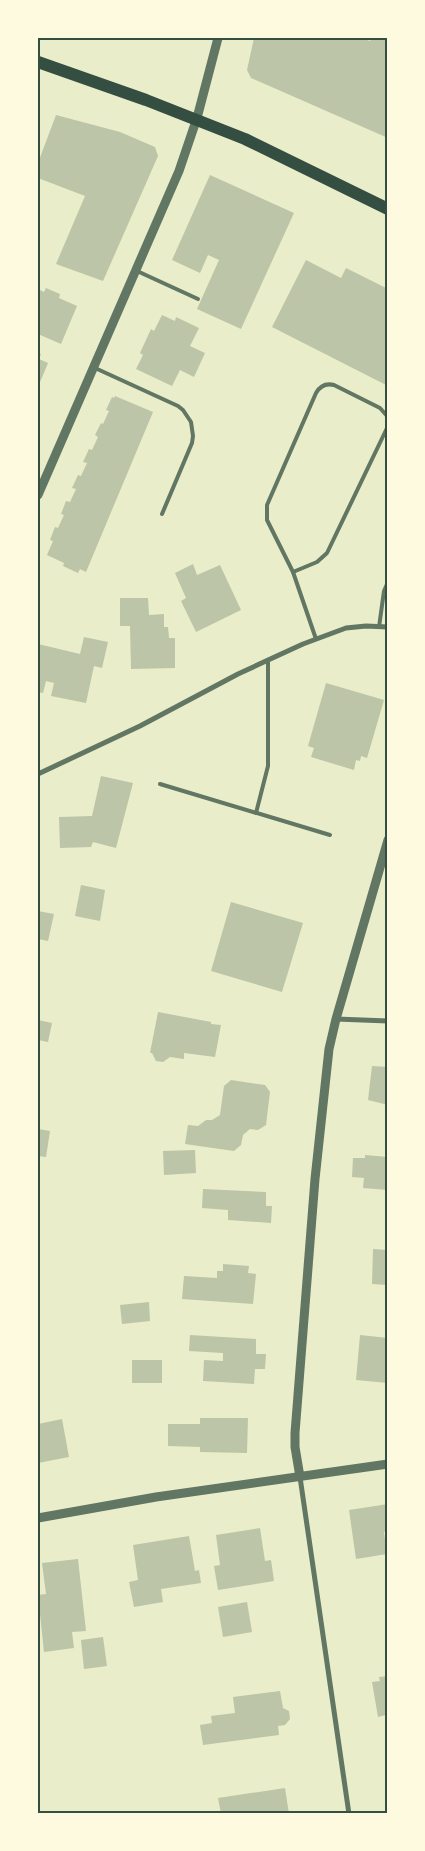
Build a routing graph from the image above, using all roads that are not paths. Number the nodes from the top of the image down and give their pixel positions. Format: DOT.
graph roads {
  1 [pos="216,38"];
  2 [pos="38,62"];
  3 [pos="197,118"];
  4 [pos="388,209"];
  5 [pos="135,270"];
  6 [pos="198,299"];
  7 [pos="93,368"];
  8 [pos="388,417"];
  9 [pos="388,426"];
  10 [pos="38,495"];
  11 [pos="162,514"];
  12 [pos="293,572"];
  13 [pos="388,582"];
  14 [pos="379,627"];
  15 [pos="388,627"];
  16 [pos="316,639"];
  17 [pos="268,660"];
  18 [pos="38,774"];
  19 [pos="160,784"];
  20 [pos="256,813"];
  21 [pos="330,835"];
  22 [pos="388,840"];
  23 [pos="336,1019"];
  24 [pos="388,1021"];
  25 [pos="388,1464"];
  26 [pos="300,1477"];
  27 [pos="38,1518"];
  28 [pos="349,1814"];
  1 -- 3 [label="street"];
  2 -- 3 [label="main road"];
  3 -- 4 [label="main road"];
  3 -- 5 [label="street"];
  5 -- 6 [label="lane"];
  5 -- 7 [label="street"];
  7 -- 10 [label="street"];
  7 -- 11 [label="lane"];
  8 -- 12 [label="lane"];
  9 -- 12 [label="lane"];
  12 -- 16 [label="lane"];
  13 -- 14 [label="lane"];
  14 -- 15 [label="street"];
  14 -- 16 [label="street"];
  16 -- 17 [label="street"];
  17 -- 18 [label="street"];
  17 -- 20 [label="lane"];
  19 -- 20 [label="lane"];
  20 -- 21 [label="lane"];
  22 -- 23 [label="street"];
  23 -- 24 [label="street"];
  23 -- 26 [label="street"];
  25 -- 26 [label="street"];
  26 -- 27 [label="street"];
  26 -- 28 [label="street"];
}
